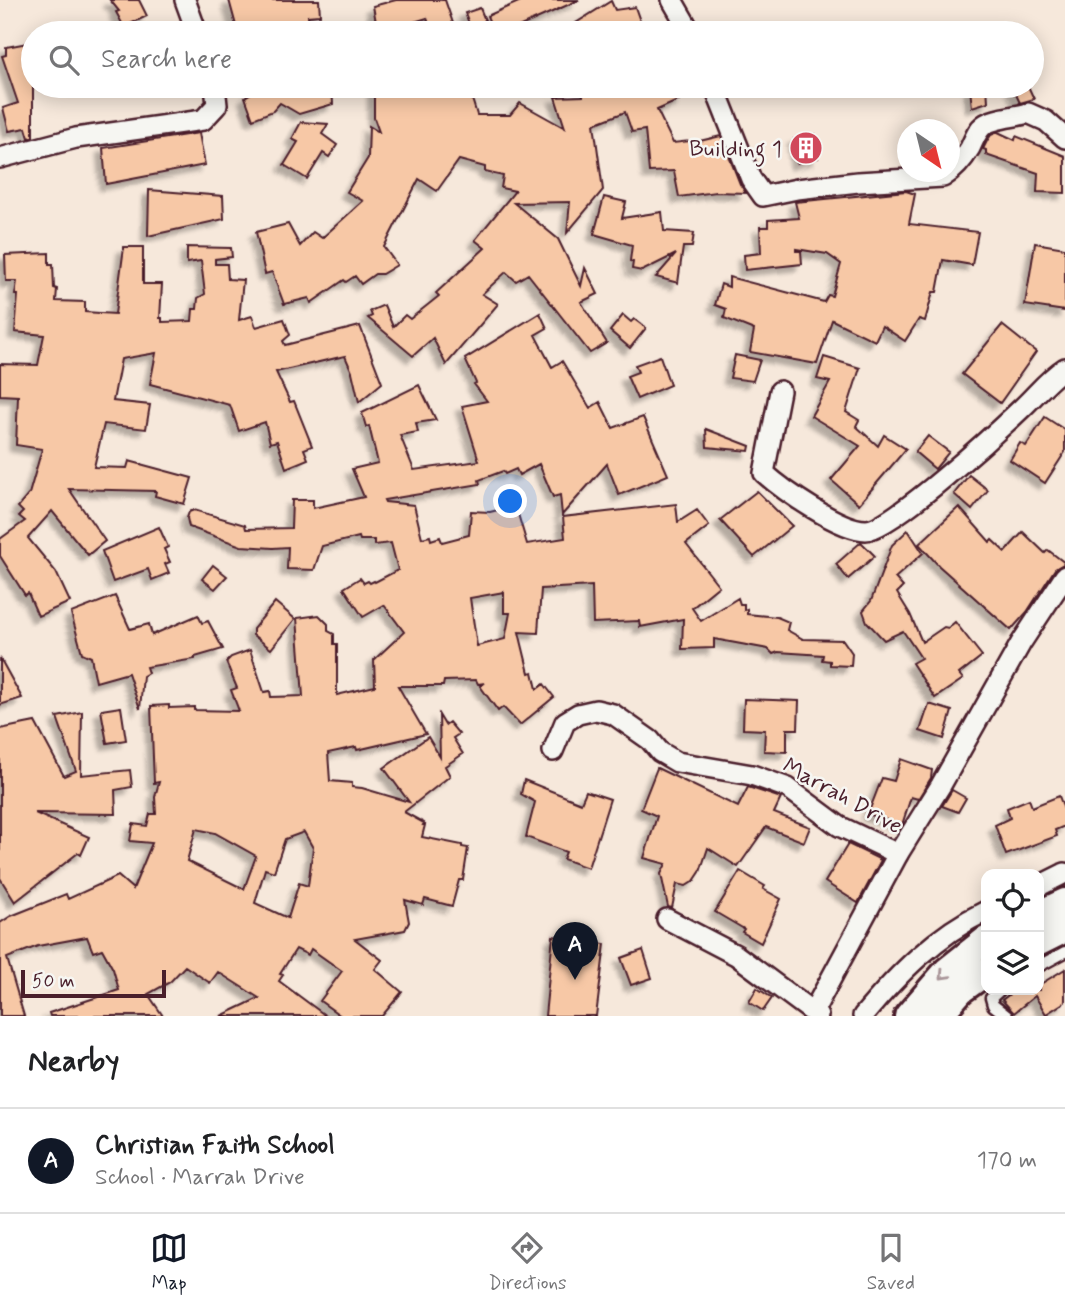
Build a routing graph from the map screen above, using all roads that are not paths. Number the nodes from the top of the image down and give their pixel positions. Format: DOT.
graph roads {
  1 [pos="185,0"];
  2 [pos="672,0"];
  3 [pos="193,21"];
  4 [pos="684,21"];
  5 [pos="216,98"];
  6 [pos="719,98"];
  7 [pos="1065,138"];
  8 [pos="0,158"];
  9 [pos="1065,368"];
  10 [pos="780,391"];
  11 [pos="1065,576"];
  12 [pos="553,751"];
  13 [pos="898,854"];
  14 [pos="1065,873"];
  15 [pos="1044,884"];
  16 [pos="1065,902"];
  17 [pos="1044,912"];
  18 [pos="981,914"];
  19 [pos="667,919"];
  20 [pos="1065,929"];
  21 [pos="1044,940"];
  22 [pos="981,944"];
  23 [pos="1065,952"];
  24 [pos="1044,963"];
  25 [pos="981,976"];
  26 [pos="994,995"];
  27 [pos="815,1014"];
  28 [pos="863,1016"];
  29 [pos="908,1016"];
  30 [pos="938,1016"];
  31 [pos="1007,1016"];
  1 -- 3 [label="street"];
  2 -- 4 [label="street"];
  5 -- 8 [label="street"];
  6 -- 7 [label="street"];
  9 -- 10 [label="street"];
  11 -- 13 [label="street, Marrah Drive"];
  12 -- 13 [label="street, Marrah Drive"];
  13 -- 27 [label="street, Marrah Drive"];
  14 -- 15 [label="street"];
  16 -- 17 [label="main road"];
  18 -- 28 [label="street"];
  19 -- 27 [label="street, Marrah Drive"];
  20 -- 21 [label="main road"];
  22 -- 29 [label="main road, one-way"];
  23 -- 24 [label="lane"];
  25 -- 30 [label="main road"];
  26 -- 31 [label="lane"];
}
